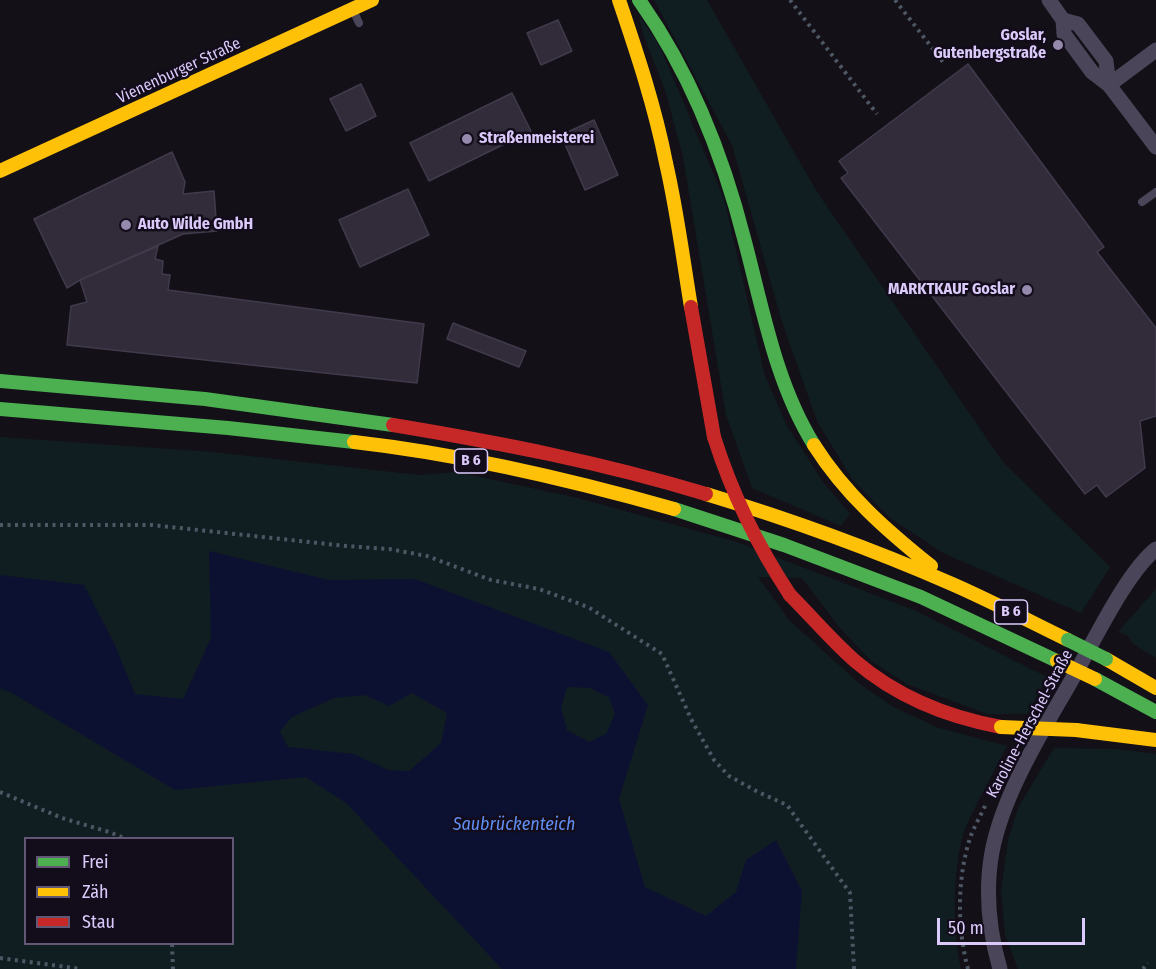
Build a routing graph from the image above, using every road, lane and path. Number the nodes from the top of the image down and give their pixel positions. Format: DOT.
graph roads {
  1 [pos="372,0"];
  2 [pos="619,0"];
  3 [pos="639,0"];
  4 [pos="790,0"];
  5 [pos="895,0"];
  6 [pos="1049,0"];
  7 [pos="353,9"];
  8 [pos="360,23"];
  9 [pos="1156,50"];
  10 [pos="943,62"];
  11 [pos="1109,85"];
  12 [pos="877,114"];
  13 [pos="1156,147"];
  14 [pos="0,171"];
  15 [pos="1156,192"];
  16 [pos="1142,202"];
  17 [pos="0,381"];
  18 [pos="0,409"];
  19 [pos="0,525"];
  20 [pos="1156,549"];
  21 [pos="953,585"];
  22 [pos="1156,688"];
  23 [pos="1156,712"];
  24 [pos="1156,740"];
  25 [pos="0,792"];
  26 [pos="122,837"];
  27 [pos="172,945"];
  28 [pos="0,958"];
  29 [pos="1148,963"];
  30 [pos="81,969"];
  31 [pos="173,969"];
  32 [pos="854,969"];
  33 [pos="999,969"];
  34 [pos="1143,969"];
  1 -- 7 [label="main road, Vienenburger Straße"];
  2 -- 24 [label="main road, bridge"];
  3 -- 21 [label="main road"];
  4 -- 12 [label="path"];
  5 -- 10 [label="path"];
  6 -- 11 [label="street"];
  7 -- 8 [label="lane"];
  7 -- 14 [label="main road, Vienenburger Straße"];
  9 -- 11 [label="street"];
  11 -- 13 [label="street"];
  15 -- 16 [label="lane"];
  17 -- 21 [label="main road, B 6"];
  18 -- 23 [label="main road, B 6, bridge"];
  19 -- 32 [label="path"];
  20 -- 33 [label="street, Karoline-Herschel-Straße"];
  21 -- 22 [label="main road, B 6, bridge"];
  25 -- 26 [label="path"];
  27 -- 31 [label="path"];
  28 -- 30 [label="path"];
  29 -- 34 [label="path"];
}
